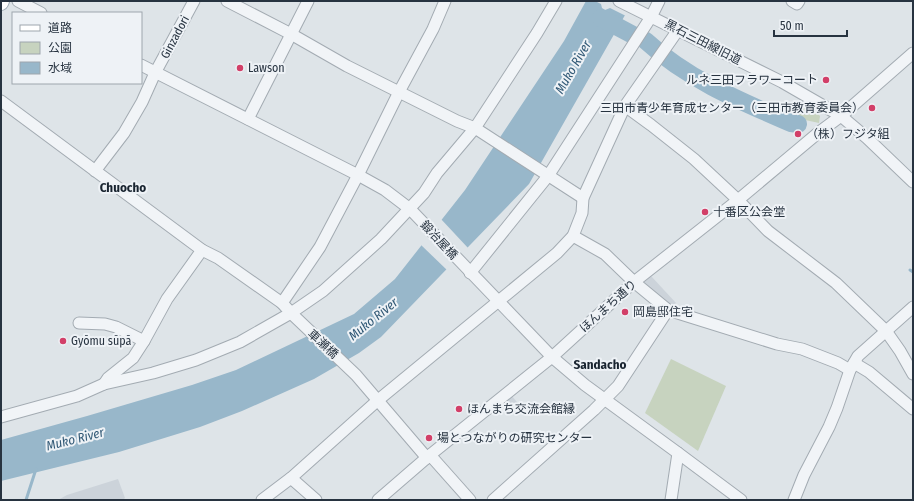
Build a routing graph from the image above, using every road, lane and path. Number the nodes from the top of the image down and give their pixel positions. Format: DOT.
graph roads {
  1 [pos="18,1"];
  2 [pos="194,1"];
  3 [pos="227,1"];
  4 [pos="308,1"];
  5 [pos="445,1"];
  6 [pos="556,1"];
  7 [pos="620,1"];
  8 [pos="659,1"];
  9 [pos="792,1"];
  10 [pos="799,1"];
  11 [pos="39,12"];
  12 [pos="649,15"];
  13 [pos="678,30"];
  14 [pos="291,34"];
  15 [pos="913,52"];
  16 [pos="142,66"];
  17 [pos="155,73"];
  18 [pos="399,92"];
  19 [pos="1,101"];
  20 [pos="625,106"];
  21 [pos="841,116"];
  22 [pos="248,119"];
  23 [pos="477,130"];
  24 [pos="95,171"];
  25 [pos="358,175"];
  26 [pos="546,175"];
  27 [pos="913,182"];
  28 [pos="583,198"];
  29 [pos="738,200"];
  30 [pos="411,211"];
  31 [pos="573,236"];
  32 [pos="202,250"];
  33 [pos="468,271"];
  34 [pos="634,282"];
  35 [pos="498,302"];
  36 [pos="282,303"];
  37 [pos="913,307"];
  38 [pos="668,310"];
  39 [pos="292,314"];
  40 [pos="79,323"];
  41 [pos="886,331"];
  42 [pos="144,341"];
  43 [pos="552,357"];
  44 [pos="852,366"];
  45 [pos="913,374"];
  46 [pos="104,384"];
  47 [pos="377,400"];
  48 [pos="604,400"];
  49 [pos="913,409"];
  50 [pos="1,417"];
  51 [pos="678,452"];
  52 [pos="429,457"];
  53 [pos="291,478"];
  54 [pos="262,500"];
  55 [pos="316,500"];
  56 [pos="378,500"];
  57 [pos="470,500"];
  58 [pos="493,500"];
  59 [pos="671,500"];
  60 [pos="740,500"];
  61 [pos="794,500"];
  1 -- 11 [label="street"];
  2 -- 17 [label="street, Ginzadori"];
  3 -- 14 [label="street"];
  4 -- 14 [label="street"];
  5 -- 18 [label="street"];
  6 -- 23 [label="street"];
  7 -- 12 [label="street, 黒石三田線旧道"];
  8 -- 12 [label="street"];
  9 -- 10 [label="street"];
  12 -- 13 [label="street, 黒石三田線旧道"];
  12 -- 26 [label="street"];
  13 -- 20 [label="street"];
  13 -- 21 [label="street, 黒石三田線旧道"];
  14 -- 18 [label="street"];
  14 -- 22 [label="street"];
  15 -- 21 [label="street, ほんまち通り"];
  16 -- 17 [label="street, 鍛冶屋橋"];
  17 -- 22 [label="street, 鍛冶屋橋"];
  17 -- 24 [label="street, Ginzadori"];
  18 -- 23 [label="street"];
  18 -- 25 [label="street"];
  19 -- 24 [label="street, 車瀬橋"];
  20 -- 28 [label="street"];
  20 -- 29 [label="street"];
  21 -- 27 [label="street, 黒石三田線旧道"];
  21 -- 29 [label="street, ほんまち通り"];
  22 -- 25 [label="street, 鍛冶屋橋"];
  23 -- 26 [label="street"];
  23 -- 30 [label="street"];
  24 -- 32 [label="street, 車瀬橋"];
  25 -- 30 [label="street, 鍛冶屋橋"];
  25 -- 36 [label="street"];
  26 -- 28 [label="street"];
  26 -- 33 [label="street"];
  28 -- 31 [label="street"];
  29 -- 34 [label="street, ほんまち通り"];
  29 -- 41 [label="street"];
  30 -- 33 [label="street, 鍛冶屋橋"];
  30 -- 39 [label="street"];
  31 -- 34 [label="street"];
  31 -- 35 [label="street"];
  32 -- 36 [label="street, 車瀬橋"];
  32 -- 42 [label="street"];
  33 -- 35 [label="street, 鍛冶屋橋"];
  34 -- 38 [label="street"];
  34 -- 43 [label="street, ほんまち通り"];
  35 -- 43 [label="street, 鍛冶屋橋"];
  35 -- 47 [label="street"];
  36 -- 39 [label="street, 車瀬橋"];
  37 -- 41 [label="street"];
  38 -- 44 [label="street"];
  38 -- 48 [label="street"];
  39 -- 46 [label="street"];
  39 -- 47 [label="street, 車瀬橋"];
  40 -- 42 [label="street"];
  41 -- 44 [label="street"];
  41 -- 45 [label="street"];
  42 -- 46 [label="street"];
  43 -- 48 [label="street, 鍛冶屋橋"];
  43 -- 52 [label="street, ほんまち通り"];
  44 -- 49 [label="street"];
  44 -- 61 [label="street"];
  46 -- 50 [label="street"];
  47 -- 52 [label="street, 車瀬橋"];
  47 -- 53 [label="street"];
  48 -- 51 [label="street, 鍛冶屋橋"];
  48 -- 58 [label="street"];
  51 -- 59 [label="street"];
  51 -- 60 [label="street, 鍛冶屋橋"];
  52 -- 56 [label="street, ほんまち通り"];
  52 -- 57 [label="street, 車瀬橋"];
  53 -- 54 [label="street"];
  53 -- 55 [label="street"];
}
